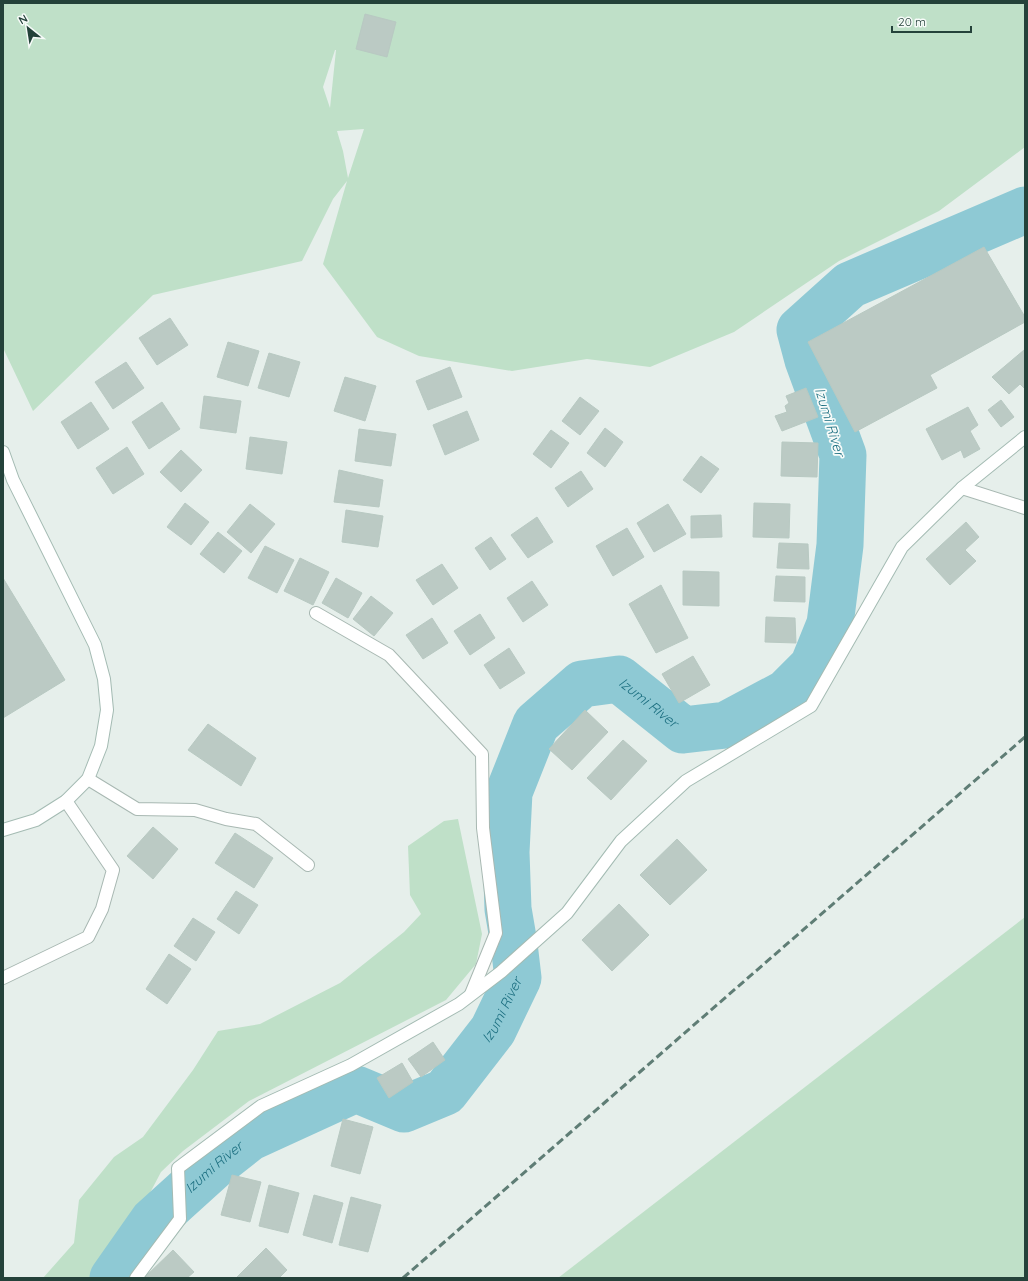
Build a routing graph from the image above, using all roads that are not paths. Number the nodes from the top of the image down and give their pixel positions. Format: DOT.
graph roads {
  1 [pos="1025,437"];
  2 [pos="3,452"];
  3 [pos="962,488"];
  4 [pos="1025,508"];
  5 [pos="316,613"];
  6 [pos="88,779"];
  7 [pos="66,801"];
  8 [pos="3,830"];
  9 [pos="308,864"];
  10 [pos="3,978"];
  11 [pos="471,994"];
  12 [pos="136,1278"];
  1 -- 3 [label="street"];
  2 -- 6 [label="street"];
  3 -- 4 [label="street"];
  3 -- 11 [label="street"];
  5 -- 11 [label="street"];
  6 -- 7 [label="street"];
  6 -- 9 [label="street"];
  7 -- 8 [label="street"];
  7 -- 10 [label="street"];
  11 -- 12 [label="street"];
}
